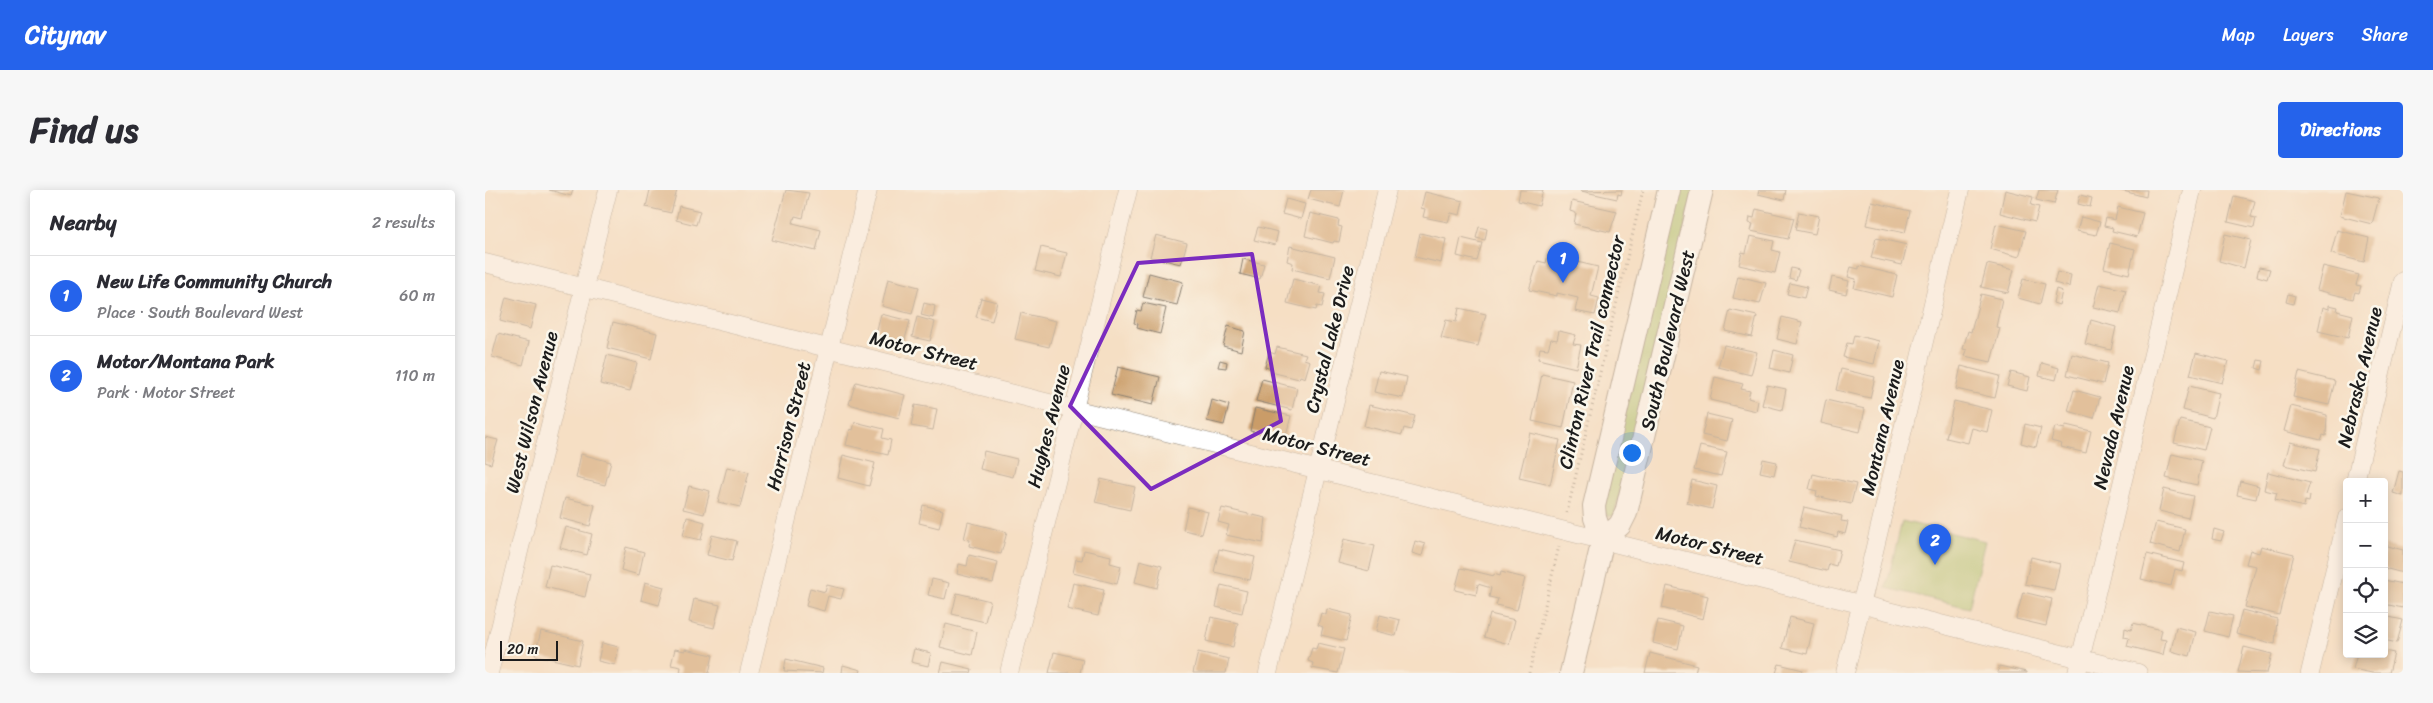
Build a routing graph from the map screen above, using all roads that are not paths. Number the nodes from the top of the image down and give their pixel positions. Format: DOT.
graph roads {
  1 [pos="608,190"];
  2 [pos="868,190"];
  3 [pos="1128,190"];
  4 [pos="1387,190"];
  5 [pos="1669,190"];
  6 [pos="1702,190"];
  7 [pos="1960,190"];
  8 [pos="2191,190"];
  9 [pos="485,263"];
  10 [pos="2403,281"];
  11 [pos="584,288"];
  12 [pos="829,348"];
  13 [pos="1074,408"];
  14 [pos="1319,469"];
  15 [pos="2356,478"];
  16 [pos="2346,523"];
  17 [pos="1603,540"];
  18 [pos="1861,604"];
  19 [pos="2078,666"];
  20 [pos="489,673"];
  21 [pos="749,673"];
  22 [pos="1009,673"];
  23 [pos="1268,673"];
  24 [pos="1571,673"];
  25 [pos="1845,673"];
  26 [pos="2139,673"];
  27 [pos="2310,673"];
  1 -- 11 [label="street, West Wilson Avenue"];
  2 -- 12 [label="street, Harrison Street"];
  3 -- 13 [label="street, Hughes Avenue"];
  4 -- 14 [label="street, Crystal Lake Drive"];
  5 -- 17 [label="street, South Boulevard West"];
  6 -- 17 [label="street, South Boulevard West"];
  7 -- 18 [label="street, Montana Avenue"];
  8 -- 19 [label="street, Nevada Avenue"];
  9 -- 11 [label="street, Motor Street"];
  10 -- 15 [label="street, Nebraska Avenue"];
  11 -- 12 [label="street, Motor Street"];
  11 -- 20 [label="street, West Wilson Avenue"];
  12 -- 13 [label="street, Motor Street"];
  12 -- 21 [label="street, Harrison Street"];
  13 -- 14 [label="street, Motor Street"];
  13 -- 22 [label="street, Hughes Avenue"];
  14 -- 17 [label="street, Motor Street"];
  14 -- 23 [label="street, Crystal Lake Drive"];
  16 -- 27 [label="street"];
  17 -- 18 [label="street, Motor Street"];
  17 -- 24 [label="street"];
  18 -- 19 [label="street, Motor Street"];
  18 -- 25 [label="street, Montana Avenue"];
  19 -- 26 [label="street, Motor Street"];
}
